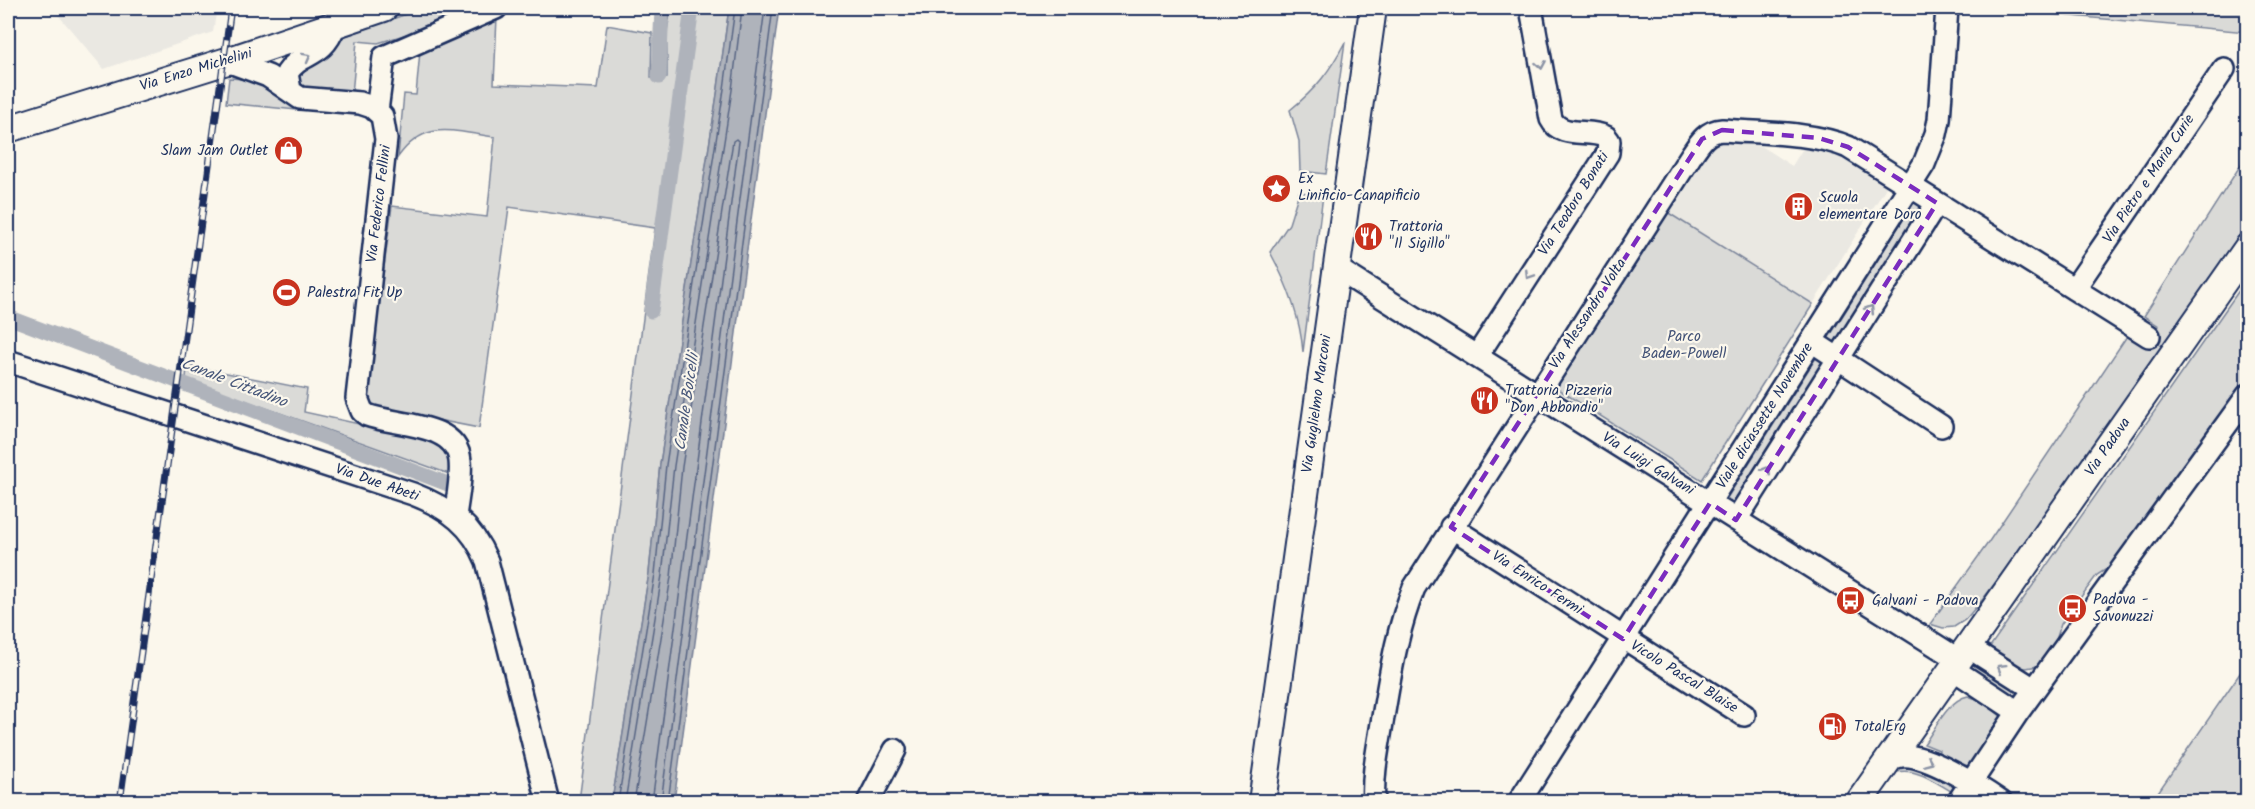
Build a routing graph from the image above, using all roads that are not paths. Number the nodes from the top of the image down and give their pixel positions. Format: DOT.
graph roads {
  1 [pos="384,8"];
  2 [pos="496,8"];
  3 [pos="1373,8"];
  4 [pos="1531,8"];
  5 [pos="1947,8"];
  6 [pos="335,25"];
  7 [pos="228,61"];
  8 [pos="2224,69"];
  9 [pos="290,90"];
  10 [pos="377,111"];
  11 [pos="8,129"];
  12 [pos="1911,187"];
  13 [pos="1937,203"];
  14 [pos="2247,247"];
  15 [pos="1336,268"];
  16 [pos="2074,289"];
  17 [pos="2149,336"];
  18 [pos="1813,342"];
  19 [pos="1477,356"];
  20 [pos="1838,358"];
  21 [pos="8,361"];
  22 [pos="1537,394"];
  23 [pos="2247,395"];
  24 [pos="1941,426"];
  25 [pos="1710,503"];
  26 [pos="455,517"];
  27 [pos="1736,519"];
  28 [pos="1451,528"];
  29 [pos="1623,639"];
  30 [pos="1960,659"];
  31 [pos="2034,689"];
  32 [pos="2018,712"];
  33 [pos="1744,714"];
  34 [pos="895,750"];
  35 [pos="1885,765"];
  36 [pos="1972,782"];
  37 [pos="548,801"];
  38 [pos="868,801"];
  39 [pos="1262,801"];
  40 [pos="1374,801"];
  41 [pos="1519,801"];
  42 [pos="1858,801"];
  43 [pos="1958,801"];
  44 [pos="2001,801"];
  1 -- 6 [label="main road, Via Enzo Michelini"];
  2 -- 10 [label="street, Via Federico Fellini"];
  3 -- 15 [label="main road, Via Guglielmo Marconi"];
  4 -- 19 [label="street, Via Teodoro Bonati, one-way"];
  5 -- 12 [label="street, Viale diciassette Novembre"];
  6 -- 7 [label="main road, Via Enzo Michelini"];
  9 -- 6 [label="street, one-way"];
  7 -- 9 [label="street"];
  7 -- 11 [label="main road, Via Enzo Michelini"];
  8 -- 16 [label="street, Via Pietro e Maria Curie"];
  9 -- 10 [label="street"];
  10 -- 26 [label="street, Via Federico Fellini"];
  12 -- 13 [label="street"];
  12 -- 18 [label="street, Viale diciassette Novembre"];
  12 -- 22 [label="street, Via Alessandro Volta"];
  13 -- 16 [label="street"];
  20 -- 13 [label="street, Viale diciassette Novembre, one-way"];
  14 -- 30 [label="main road, Via Padova"];
  15 -- 19 [label="street, Via Luigi Galvani"];
  15 -- 39 [label="main road, Via Guglielmo Marconi"];
  16 -- 17 [label="street"];
  18 -- 20 [label="street"];
  18 -- 25 [label="street, Viale diciassette Novembre"];
  19 -- 22 [label="street, Via Luigi Galvani"];
  20 -- 24 [label="street"];
  27 -- 20 [label="street, Viale diciassette Novembre, one-way"];
  21 -- 26 [label="street, Via Due Abeti"];
  22 -- 25 [label="street, Via Luigi Galvani"];
  22 -- 28 [label="street, Via Alessandro Volta"];
  23 -- 31 [label="street"];
  25 -- 27 [label="street, Via Luigi Galvani"];
  25 -- 29 [label="street, Viale diciassette Novembre"];
  26 -- 37 [label="street, Via Due Abeti"];
  27 -- 30 [label="street, Via Luigi Galvani"];
  28 -- 29 [label="street, Via Enrico Fermi"];
  28 -- 40 [label="street, Via Alessandro Volta"];
  29 -- 33 [label="street, Vicolo Pascal Blaise"];
  29 -- 41 [label="street, Viale diciassette Novembre"];
  31 -- 30 [label="street, one-way"];
  30 -- 32 [label="street"];
  30 -- 35 [label="main road, Via Padova"];
  31 -- 32 [label="street"];
  32 -- 36 [label="street"];
  34 -- 38 [label="street"];
  35 -- 36 [label="street, one-way"];
  35 -- 42 [label="main road, Via Padova"];
  36 -- 43 [label="street"];
  36 -- 44 [label="street"];
}
